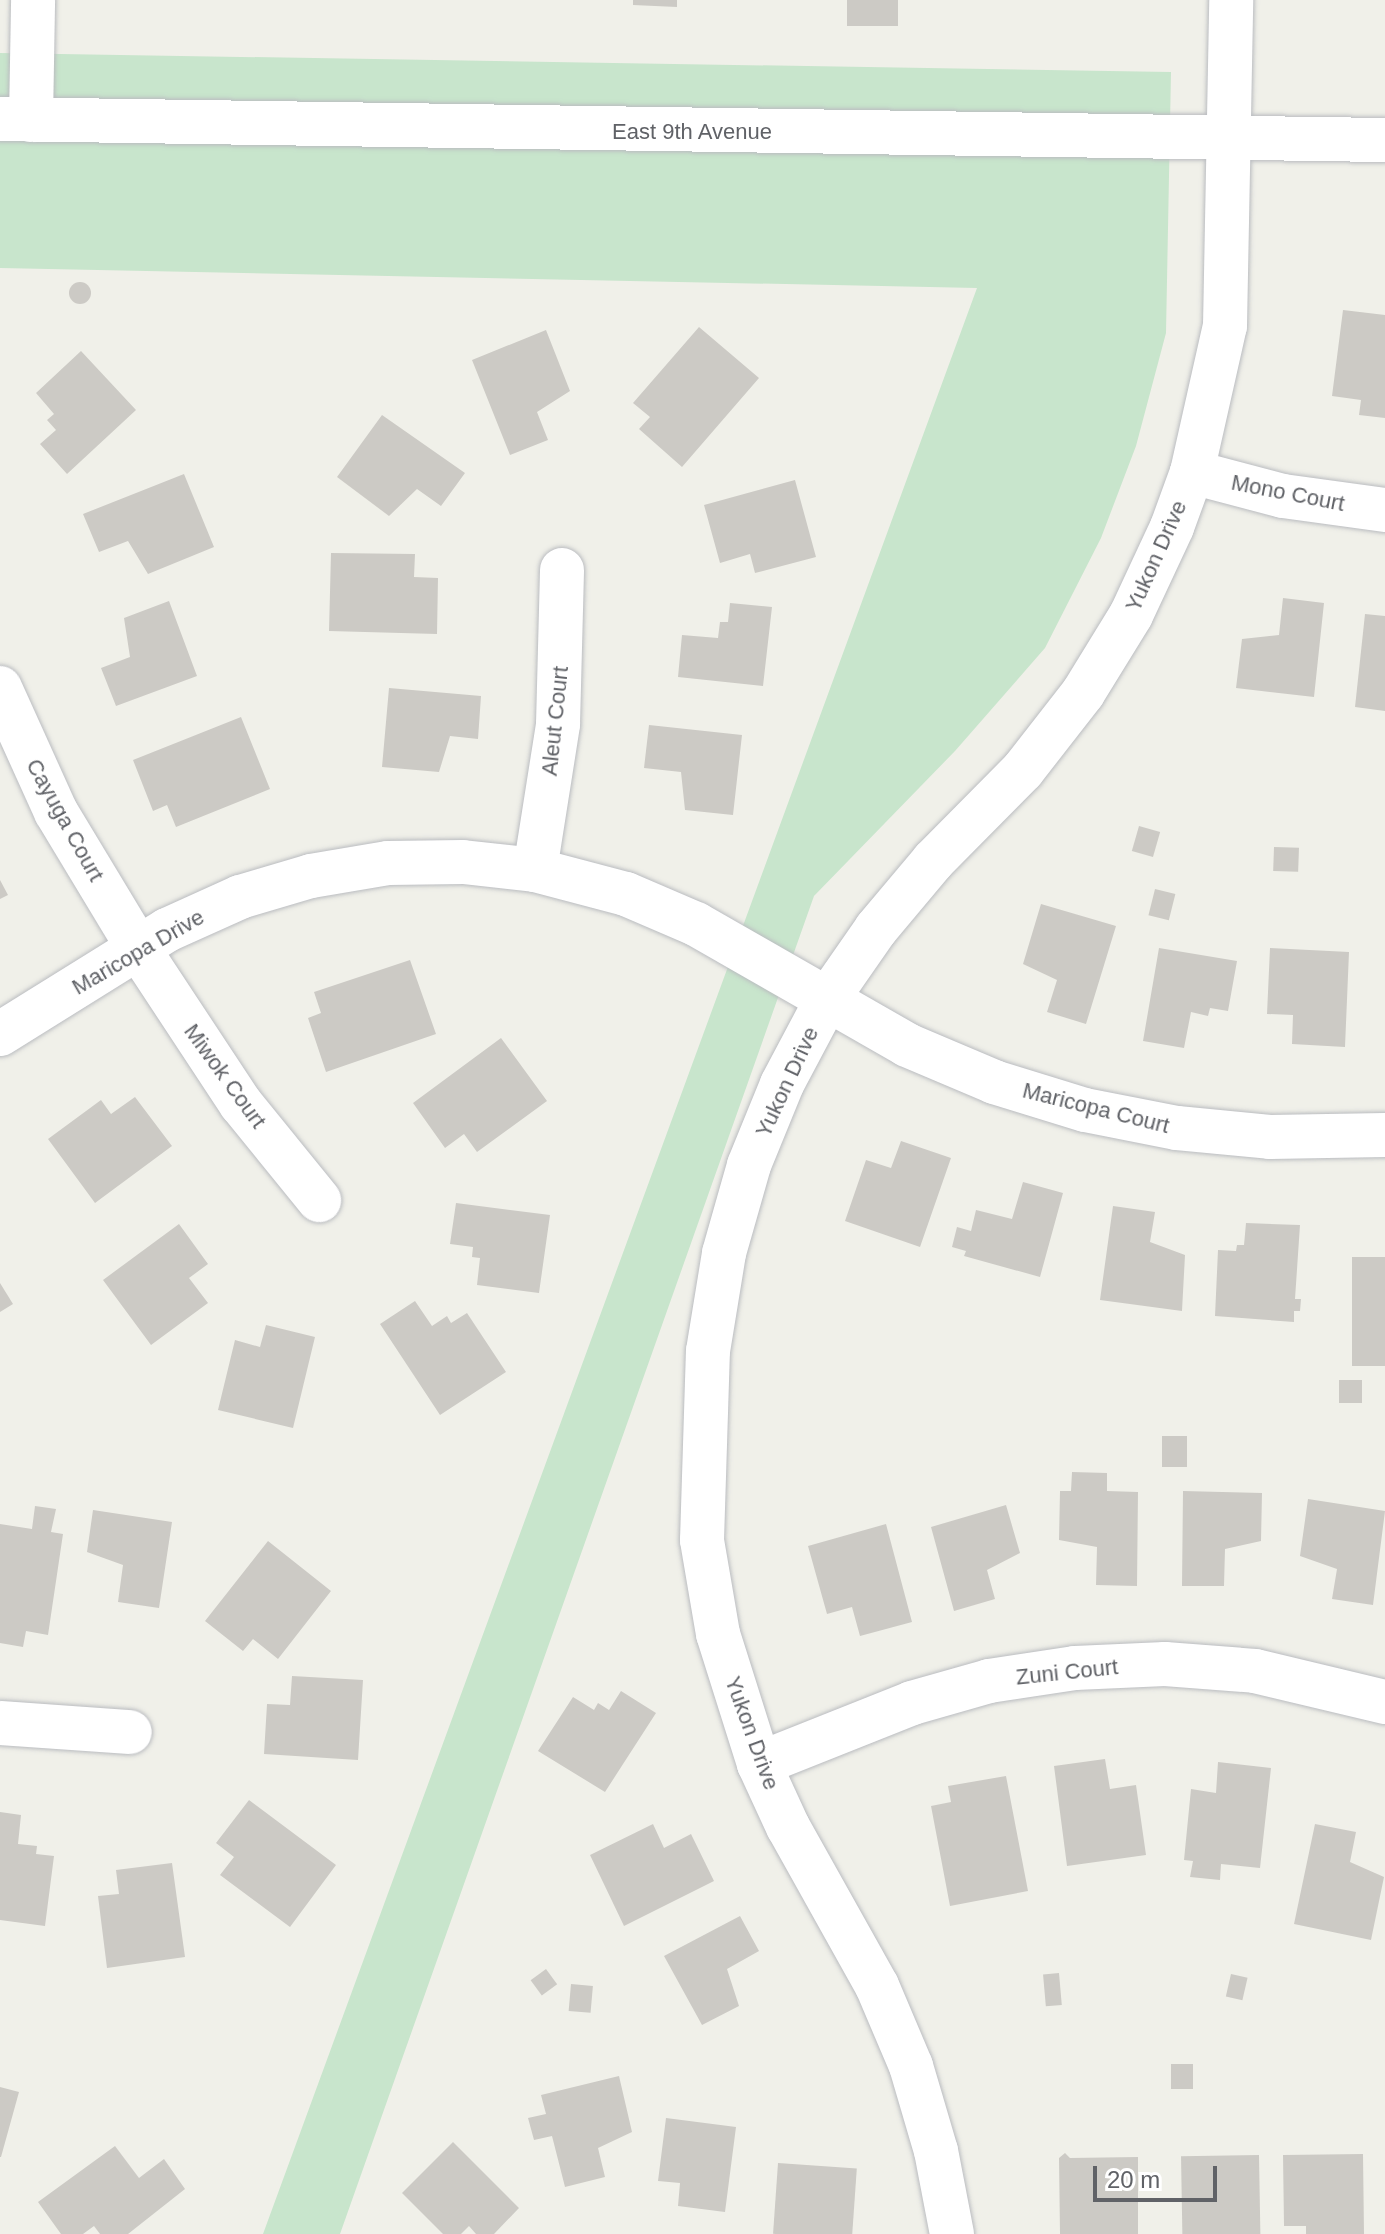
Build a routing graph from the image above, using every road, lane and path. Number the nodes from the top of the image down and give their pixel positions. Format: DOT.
graph roads {
  1 [pos="33,0"];
  2 [pos="1231,0"];
  3 [pos="16,120"];
  4 [pos="1229,137"];
  5 [pos="1385,140"];
  6 [pos="1192,472"];
  7 [pos="1385,510"];
  8 [pos="562,570"];
  9 [pos="0,688"];
  10 [pos="535,870"];
  11 [pos="138,948"];
  12 [pos="826,1001"];
  13 [pos="0,1034"];
  14 [pos="1385,1135"];
  15 [pos="319,1200"];
  16 [pos="1385,1702"];
  17 [pos="0,1723"];
  18 [pos="130,1732"];
  19 [pos="759,1764"];
  20 [pos="952,2234"];
  1 -- 3 [label="street"];
  2 -- 4 [label="street, Yukon Drive"];
  3 -- 4 [label="street, East 9th Avenue"];
  4 -- 5 [label="street, East 9th Avenue"];
  4 -- 6 [label="street, Yukon Drive"];
  6 -- 7 [label="street, Mono Court"];
  6 -- 12 [label="street, Yukon Drive"];
  8 -- 10 [label="street, Aleut Court"];
  9 -- 11 [label="street, Cayuga Court"];
  10 -- 11 [label="street, Maricopa Drive"];
  10 -- 12 [label="street, Maricopa Drive"];
  11 -- 13 [label="street, Maricopa Drive"];
  11 -- 15 [label="street, Miwok Court"];
  12 -- 14 [label="street, Maricopa Court"];
  12 -- 19 [label="street, Yukon Drive"];
  16 -- 19 [label="street, Zuni Court"];
  17 -- 18 [label="street"];
  19 -- 20 [label="street, Yukon Drive"];
}
